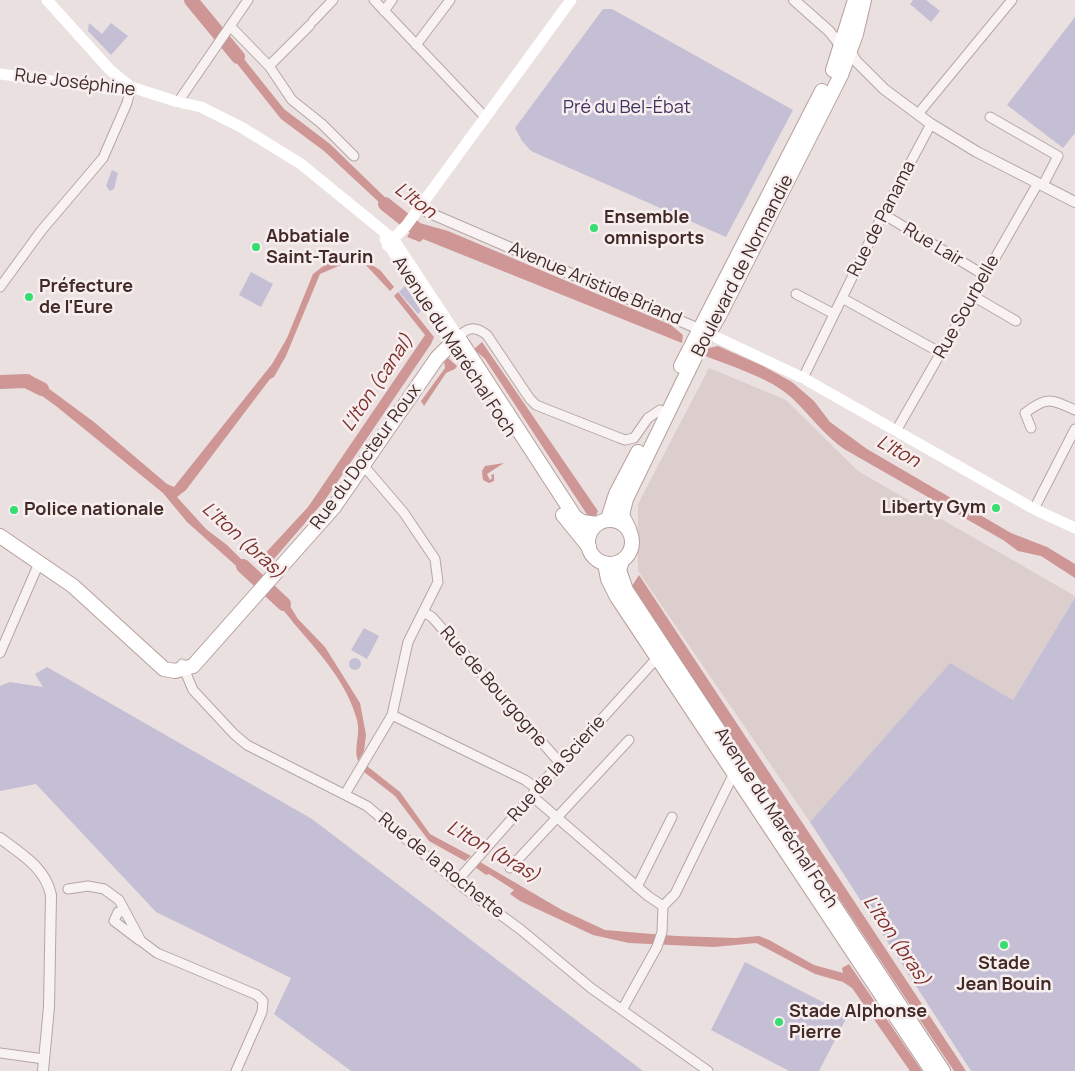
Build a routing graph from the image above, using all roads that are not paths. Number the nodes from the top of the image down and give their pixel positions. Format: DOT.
graph roads {
  1 [pos="46,0"];
  2 [pos="248,0"];
  3 [pos="333,0"];
  4 [pos="374,0"];
  5 [pos="392,0"];
  6 [pos="450,0"];
  7 [pos="571,0"];
  8 [pos="794,0"];
  9 [pos="854,0"];
  10 [pos="864,0"];
  11 [pos="1012,0"];
  12 [pos="384,11"];
  13 [pos="227,30"];
  14 [pos="416,45"];
  15 [pos="845,49"];
  16 [pos="269,66"];
  17 [pos="110,70"];
  18 [pos="0,74"];
  19 [pos="104,87"];
  20 [pos="131,87"];
  21 [pos="178,102"];
  22 [pos="918,114"];
  23 [pos="485,117"];
  24 [pos="990,117"];
  25 [pos="931,124"];
  26 [pos="354,156"];
  27 [pos="1040,184"];
  28 [pos="428,195"];
  29 [pos="1075,202"];
  30 [pos="431,213"];
  31 [pos="882,214"];
  32 [pos="412,217"];
  33 [pos="380,229"];
  34 [pos="391,242"];
  35 [pos="984,275"];
  36 [pos="0,287"];
  37 [pos="796,294"];
  38 [pos="973,296"];
  39 [pos="842,298"];
  40 [pos="834,314"];
  41 [pos="1016,321"];
  42 [pos="704,331"];
  43 [pos="454,340"];
  44 [pos="941,353"];
  45 [pos="803,378"];
  46 [pos="660,410"];
  47 [pos="1075,410"];
  48 [pos="1031,428"];
  49 [pos="1075,429"];
  50 [pos="896,431"];
  51 [pos="363,465"];
  52 [pos="1034,509"];
  53 [pos="602,522"];
  54 [pos="1075,528"];
  55 [pos="629,529"];
  56 [pos="0,536"];
  57 [pos="588,548"];
  58 [pos="622,561"];
  59 [pos="39,562"];
  60 [pos="605,564"];
  61 [pos="423,612"];
  62 [pos="0,653"];
  63 [pos="657,658"];
  64 [pos="183,666"];
  65 [pos="392,715"];
  66 [pos="629,740"];
  67 [pos="561,764"];
  68 [pos="734,773"];
  69 [pos="534,792"];
  70 [pos="345,794"];
  71 [pos="672,817"];
  72 [pos="557,818"];
  73 [pos="0,838"];
  74 [pos="510,868"];
  75 [pos="457,881"];
  76 [pos="637,887"];
  77 [pos="68,889"];
  78 [pos="663,906"];
  79 [pos="125,912"];
  80 [pos="141,941"];
  81 [pos="622,1010"];
  82 [pos="0,1054"];
  83 [pos="44,1058"];
  84 [pos="42,1071"];
  85 [pos="236,1071"];
  86 [pos="708,1071"];
  87 [pos="932,1071"];
  88 [pos="943,1071"];
  1 -- 17 [label="main road"];
  2 -- 13 [label="street"];
  3 -- 16 [label="street"];
  4 -- 12 [label="street"];
  5 -- 12 [label="street"];
  6 -- 14 [label="street"];
  7 -- 23 [label="main road"];
  8 -- 15 [label="street"];
  9 -- 15 [label="main road, Boulevard de Normandie"];
  10 -- 15 [label="main road, Boulevard de Normandie"];
  11 -- 22 [label="street"];
  12 -- 14 [label="street"];
  13 -- 16 [label="street"];
  13 -- 21 [label="street"];
  14 -- 23 [label="street"];
  15 -- 22 [label="street"];
  15 -- 42 [label="main road, Boulevard de Normandie"];
  16 -- 26 [label="street"];
  17 -- 19 [label="main road"];
  17 -- 20 [label="main road"];
  18 -- 19 [label="main road, Rue Joséphine"];
  19 -- 20 [label="main road, Rue Joséphine"];
  20 -- 21 [label="main road, Rue Joséphine"];
  20 -- 36 [label="street"];
  21 -- 33 [label="main road, Rue Joséphine"];
  22 -- 25 [label="street"];
  23 -- 28 [label="main road"];
  24 -- 27 [label="street, Rue Sourbelle"];
  25 -- 27 [label="street"];
  25 -- 31 [label="street, Rue de Panama"];
  27 -- 29 [label="street"];
  27 -- 35 [label="street, Rue Sourbelle"];
  28 -- 30 [label="street"];
  28 -- 32 [label="main road"];
  30 -- 32 [label="street, Avenue Aristide Briand"];
  30 -- 42 [label="street, Avenue Aristide Briand"];
  31 -- 35 [label="street, Rue Lair"];
  31 -- 39 [label="street, Rue de Panama"];
  32 -- 34 [label="main road"];
  33 -- 34 [label="main road, Avenue du Maréchal Foch"];
  34 -- 43 [label="main road, Avenue du Maréchal Foch"];
  35 -- 38 [label="street, Rue Sourbelle"];
  37 -- 40 [label="street"];
  38 -- 41 [label="street"];
  38 -- 44 [label="street, Rue Sourbelle"];
  39 -- 40 [label="street, Rue de Panama"];
  39 -- 44 [label="street"];
  40 -- 45 [label="street, Rue de Panama"];
  42 -- 45 [label="main road, Avenue Aristide Briand"];
  42 -- 46 [label="main road, Boulevard de Normandie"];
  42 -- 55 [label="main road, Boulevard de Normandie"];
  43 -- 46 [label="street"];
  43 -- 51 [label="main road, Rue du Docteur Roux"];
  43 -- 53 [label="main road, Avenue du Maréchal Foch"];
  43 -- 57 [label="main road, Avenue du Maréchal Foch"];
  44 -- 50 [label="street, Rue Sourbelle"];
  45 -- 50 [label="main road, Avenue Aristide Briand"];
  46 -- 53 [label="main road, Boulevard de Normandie"];
  47 -- 48 [label="street"];
  49 -- 52 [label="street"];
  50 -- 52 [label="main road, Avenue Aristide Briand"];
  51 -- 61 [label="street"];
  51 -- 64 [label="main road, Rue du Docteur Roux"];
  52 -- 54 [label="main road, Avenue Aristide Briand"];
  53 -- 55 [label="main road"];
  53 -- 57 [label="main road"];
  55 -- 58 [label="main road"];
  56 -- 59 [label="main road"];
  57 -- 60 [label="main road"];
  58 -- 60 [label="main road"];
  58 -- 88 [label="main road, Avenue du Maréchal Foch"];
  59 -- 62 [label="street"];
  59 -- 64 [label="main road"];
  60 -- 63 [label="main road, Avenue du Maréchal Foch"];
  61 -- 65 [label="street"];
  61 -- 67 [label="street, Rue de Bourgogne"];
  63 -- 67 [label="street, Rue de la Scierie"];
  63 -- 68 [label="main road, Avenue du Maréchal Foch"];
  64 -- 70 [label="street, Rue de la Rochette"];
  65 -- 69 [label="street"];
  65 -- 70 [label="street"];
  66 -- 72 [label="street"];
  67 -- 69 [label="street, Rue de la Scierie"];
  68 -- 78 [label="street"];
  68 -- 87 [label="main road, Avenue du Maréchal Foch"];
  69 -- 72 [label="street"];
  69 -- 75 [label="street, Rue de la Scierie"];
  70 -- 75 [label="street, Rue de la Rochette"];
  71 -- 76 [label="street"];
  72 -- 74 [label="street"];
  72 -- 76 [label="street"];
  73 -- 83 [label="street"];
  75 -- 81 [label="street, Rue de la Rochette"];
  76 -- 78 [label="street"];
  77 -- 79 [label="street"];
  78 -- 81 [label="street"];
  79 -- 80 [label="street"];
  79 -- 80 [label="street"];
  80 -- 85 [label="street"];
  81 -- 86 [label="street, Rue de la Rochette"];
  82 -- 83 [label="street"];
  83 -- 84 [label="street"];
}
